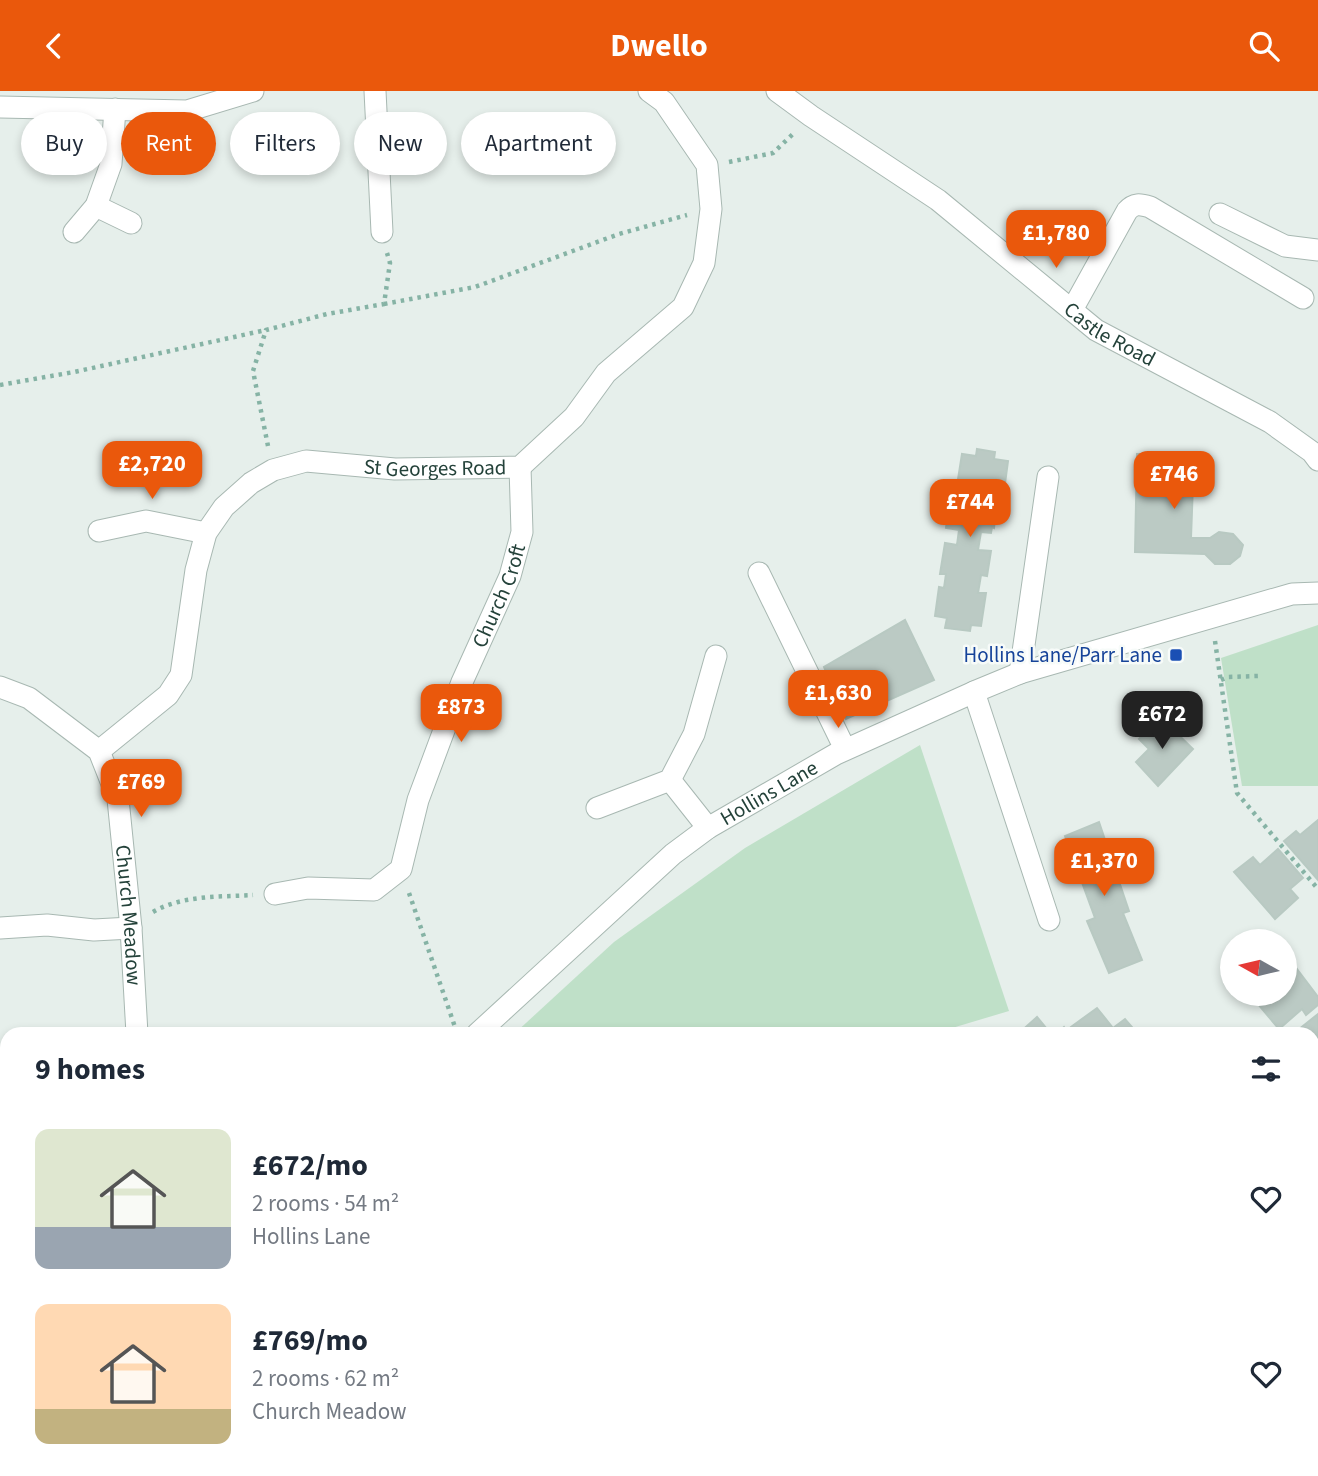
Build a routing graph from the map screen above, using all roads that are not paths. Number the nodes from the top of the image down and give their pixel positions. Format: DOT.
graph roads {
  1 [pos="253,91"];
  2 [pos="375,91"];
  3 [pos="649,91"];
  4 [pos="777,91"];
  5 [pos="0,107"];
  6 [pos="115,109"];
  7 [pos="96,206"];
  8 [pos="1220,214"];
  9 [pos="131,223"];
  10 [pos="74,232"];
  11 [pos="382,232"];
  12 [pos="1318,250"];
  13 [pos="1303,298"];
  14 [pos="1072,310"];
  15 [pos="1316,452"];
  16 [pos="520,467"];
  17 [pos="1048,477"];
  18 [pos="99,531"];
  19 [pos="206,533"];
  20 [pos="759,573"];
  21 [pos="1318,593"];
  22 [pos="716,656"];
  23 [pos="1020,673"];
  24 [pos="0,687"];
  25 [pos="974,692"];
  26 [pos="845,750"];
  27 [pos="99,751"];
  28 [pos="670,781"];
  29 [pos="597,809"];
  30 [pos="708,828"];
  31 [pos="275,894"];
  32 [pos="1049,920"];
  33 [pos="131,924"];
  34 [pos="0,928"];
  35 [pos="137,1027"];
  36 [pos="485,1027"];
  1 -- 6 [label="street"];
  2 -- 11 [label="street"];
  3 -- 16 [label="street, St Georges Road"];
  4 -- 14 [label="street, Castle Road"];
  5 -- 6 [label="street"];
  6 -- 7 [label="street"];
  7 -- 9 [label="street"];
  7 -- 10 [label="street"];
  8 -- 12 [label="street"];
  13 -- 14 [label="street"];
  14 -- 15 [label="street, Castle Road"];
  16 -- 19 [label="street, St Georges Road"];
  16 -- 31 [label="street, Church Croft"];
  17 -- 23 [label="street"];
  18 -- 19 [label="street"];
  19 -- 27 [label="street, St Georges Road"];
  20 -- 26 [label="street"];
  21 -- 23 [label="street, Hollins Lane"];
  22 -- 28 [label="street"];
  23 -- 25 [label="street, Hollins Lane"];
  24 -- 27 [label="street"];
  25 -- 26 [label="street, Hollins Lane"];
  25 -- 32 [label="street"];
  26 -- 30 [label="street, Hollins Lane"];
  27 -- 33 [label="street, Church Meadow"];
  28 -- 29 [label="street"];
  28 -- 30 [label="street"];
  30 -- 36 [label="street, Hollins Lane"];
  33 -- 34 [label="street"];
  33 -- 35 [label="street, Church Meadow"];
}
